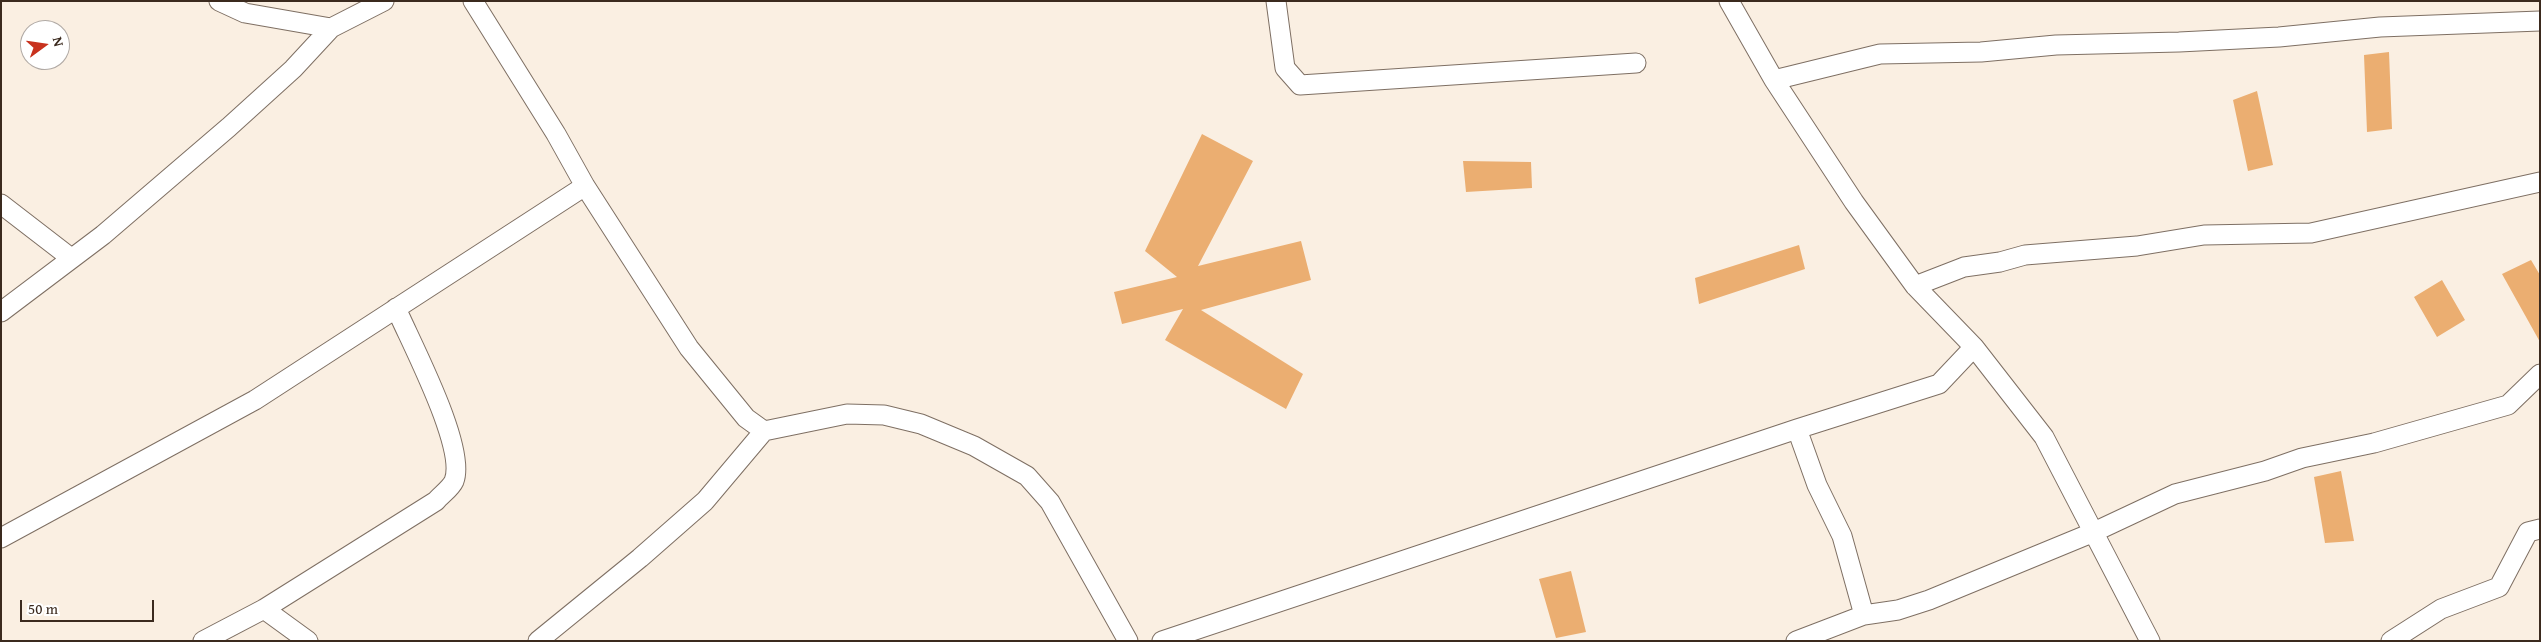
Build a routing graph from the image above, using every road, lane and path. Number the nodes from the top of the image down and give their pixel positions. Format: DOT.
graph roads {
  1 [pos="219,1"];
  2 [pos="384,1"];
  3 [pos="473,1"];
  4 [pos="1276,1"];
  5 [pos="1729,1"];
  6 [pos="2540,21"];
  7 [pos="331,28"];
  8 [pos="1636,63"];
  9 [pos="1774,80"];
  10 [pos="2540,182"];
  11 [pos="585,186"];
  12 [pos="1,204"];
  13 [pos="71,258"];
  14 [pos="1915,286"];
  15 [pos="396,308"];
  16 [pos="1,312"];
  17 [pos="1974,347"];
  18 [pos="2540,374"];
  19 [pos="1797,429"];
  20 [pos="764,431"];
  21 [pos="2540,529"];
  22 [pos="2094,532"];
  23 [pos="1,538"];
  24 [pos="264,609"];
  25 [pos="1864,615"];
  26 [pos="203,641"];
  27 [pos="308,641"];
  28 [pos="538,641"];
  29 [pos="1128,641"];
  30 [pos="1162,641"];
  31 [pos="1796,641"];
  32 [pos="2150,641"];
  33 [pos="2391,641"];
  1 -- 7 [label="street"];
  2 -- 7 [label="street"];
  3 -- 11 [label="street"];
  4 -- 8 [label="street"];
  5 -- 9 [label="street"];
  6 -- 9 [label="street"];
  7 -- 13 [label="street"];
  9 -- 14 [label="street"];
  10 -- 14 [label="street"];
  11 -- 15 [label="street"];
  11 -- 20 [label="street"];
  12 -- 13 [label="street"];
  13 -- 16 [label="street"];
  14 -- 17 [label="street"];
  15 -- 23 [label="street"];
  15 -- 24 [label="street"];
  17 -- 19 [label="street"];
  17 -- 22 [label="street"];
  18 -- 22 [label="street"];
  19 -- 25 [label="street"];
  19 -- 30 [label="street"];
  20 -- 28 [label="street"];
  20 -- 29 [label="street"];
  21 -- 33 [label="street"];
  22 -- 25 [label="street"];
  22 -- 32 [label="street"];
  24 -- 26 [label="street"];
  24 -- 27 [label="street"];
  25 -- 31 [label="street"];
}
